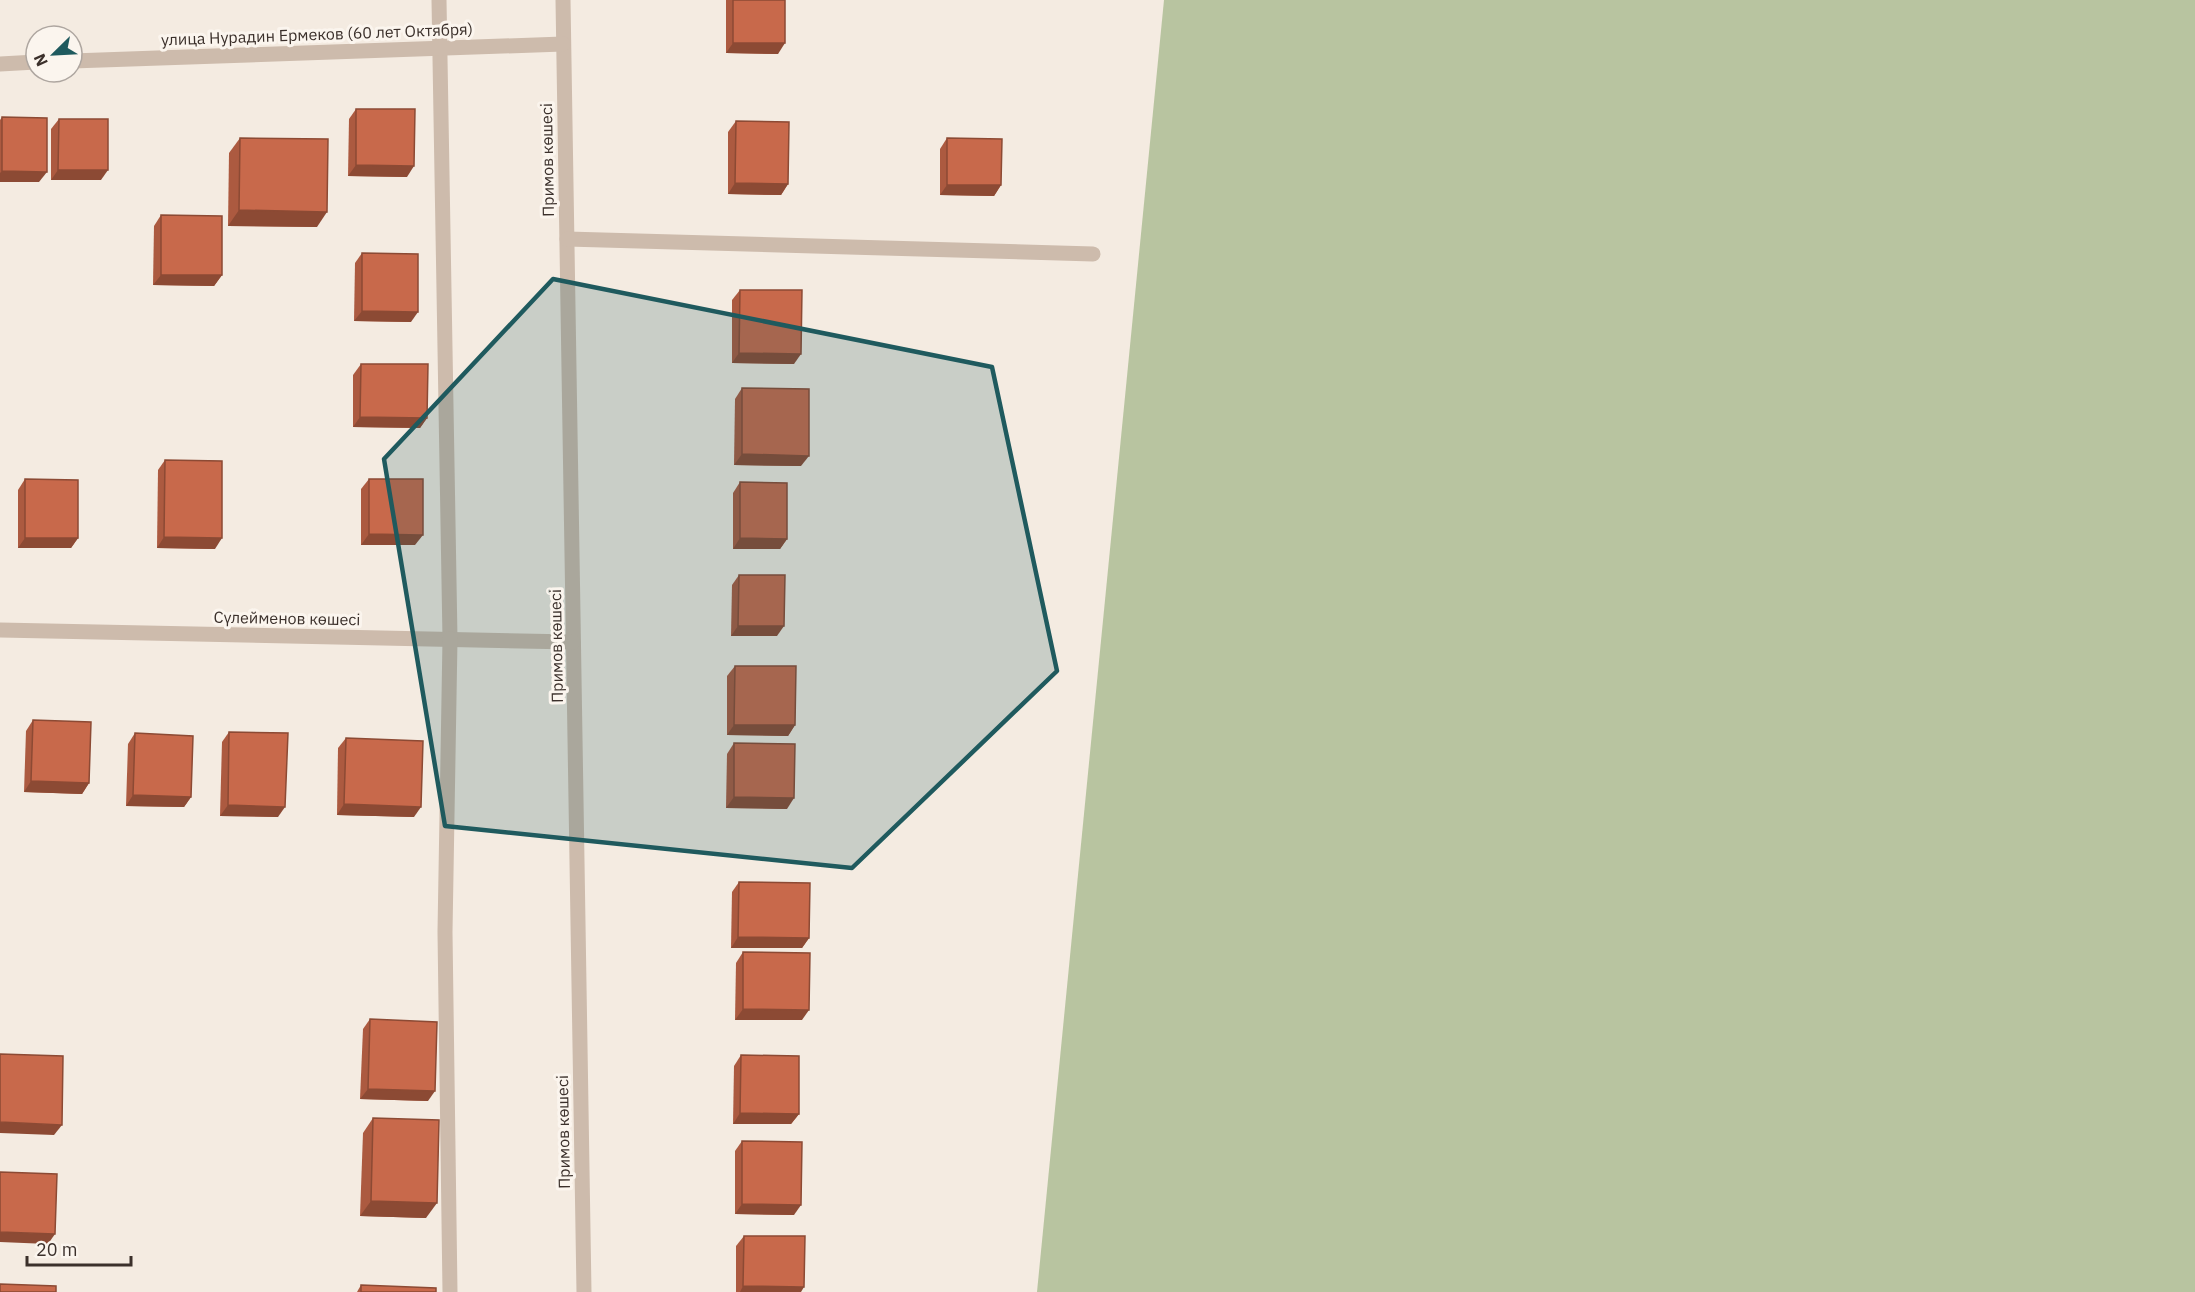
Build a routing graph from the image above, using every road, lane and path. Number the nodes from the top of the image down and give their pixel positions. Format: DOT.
graph roads {
  1 [pos="439,0"];
  2 [pos="563,0"];
  3 [pos="563,44"];
  4 [pos="439,48"];
  5 [pos="84,61"];
  6 [pos="24,63"];
  7 [pos="0,64"];
  8 [pos="567,239"];
  9 [pos="1093,254"];
  10 [pos="0,630"];
  11 [pos="450,639"];
  12 [pos="573,642"];
  13 [pos="450,1292"];
  14 [pos="584,1292"];
  1 -- 4 [label="street"];
  2 -- 3 [label="street, Примов көшесі"];
  3 -- 4 [label="street, улица Нурадин Ермеков (60 лет Октября)"];
  3 -- 8 [label="street, Примов көшесі"];
  4 -- 5 [label="street, улица Нурадин Ермеков (60 лет Октября)"];
  4 -- 11 [label="street"];
  6 -- 7 [label="street"];
  8 -- 9 [label="street"];
  8 -- 12 [label="street, Примов көшесі"];
  10 -- 11 [label="street, Сүлейменов көшесі"];
  11 -- 12 [label="street, Сүлейменов көшесі"];
  11 -- 13 [label="street"];
  12 -- 14 [label="street, Примов көшесі"];
}
